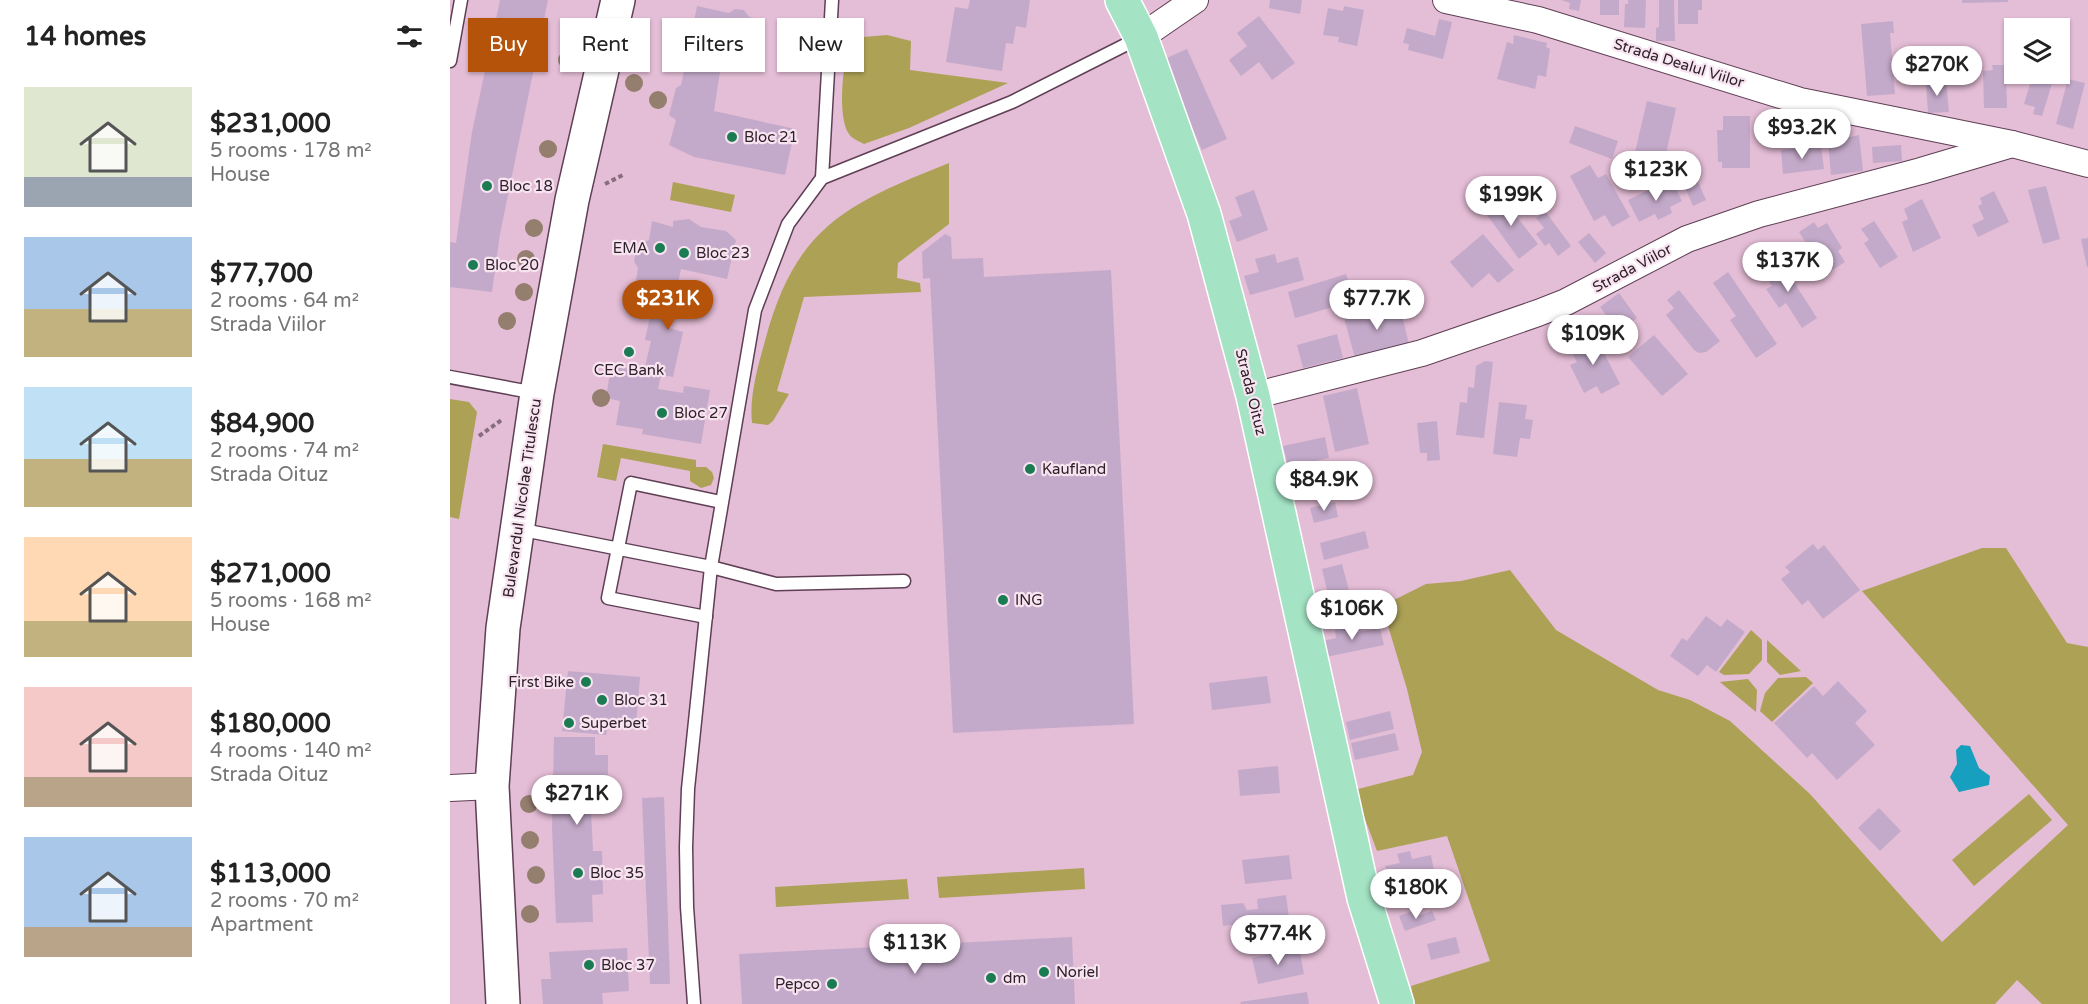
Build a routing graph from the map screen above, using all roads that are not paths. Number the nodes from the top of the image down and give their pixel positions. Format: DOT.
graph roads {
  1 [pos="461,0"];
  2 [pos="618,0"];
  3 [pos="832,0"];
  4 [pos="1122,0"];
  5 [pos="1195,0"];
  6 [pos="1446,0"];
  7 [pos="1140,38"];
  8 [pos="450,62"];
  9 [pos="2012,144"];
  10 [pos="2088,164"];
  11 [pos="822,178"];
  12 [pos="450,376"];
  13 [pos="537,393"];
  14 [pos="1253,396"];
  15 [pos="721,502"];
  16 [pos="517,529"];
  17 [pos="617,549"];
  18 [pos="711,567"];
  19 [pos="904,581"];
  20 [pos="706,617"];
  21 [pos="492,786"];
  22 [pos="450,788"];
  23 [pos="503,1004"];
  24 [pos="694,1004"];
  25 [pos="1397,1004"];
  1 -- 8 [label="lane"];
  2 -- 13 [label="main road, Bulevardul Nicolae Titulescu"];
  3 -- 11 [label="lane"];
  4 -- 7 [label="main road, Strada Oituz"];
  5 -- 7 [label="street"];
  6 -- 9 [label="street, Strada Dealul Viilor"];
  7 -- 11 [label="lane"];
  7 -- 14 [label="main road, Strada Oituz"];
  9 -- 10 [label="street, Strada Dealul Viilor"];
  9 -- 14 [label="street, Strada Viilor"];
  11 -- 15 [label="lane"];
  12 -- 13 [label="lane"];
  13 -- 16 [label="main road, Bulevardul Nicolae Titulescu"];
  14 -- 25 [label="main road, Strada Oituz"];
  15 -- 17 [label="lane"];
  15 -- 18 [label="lane"];
  16 -- 17 [label="lane"];
  16 -- 21 [label="main road, Bulevardul Nicolae Titulescu"];
  17 -- 18 [label="lane"];
  17 -- 20 [label="lane"];
  18 -- 19 [label="lane"];
  18 -- 20 [label="lane"];
  20 -- 24 [label="lane"];
  21 -- 22 [label="street"];
  21 -- 23 [label="main road, Bulevardul Nicolae Titulescu"];
}
